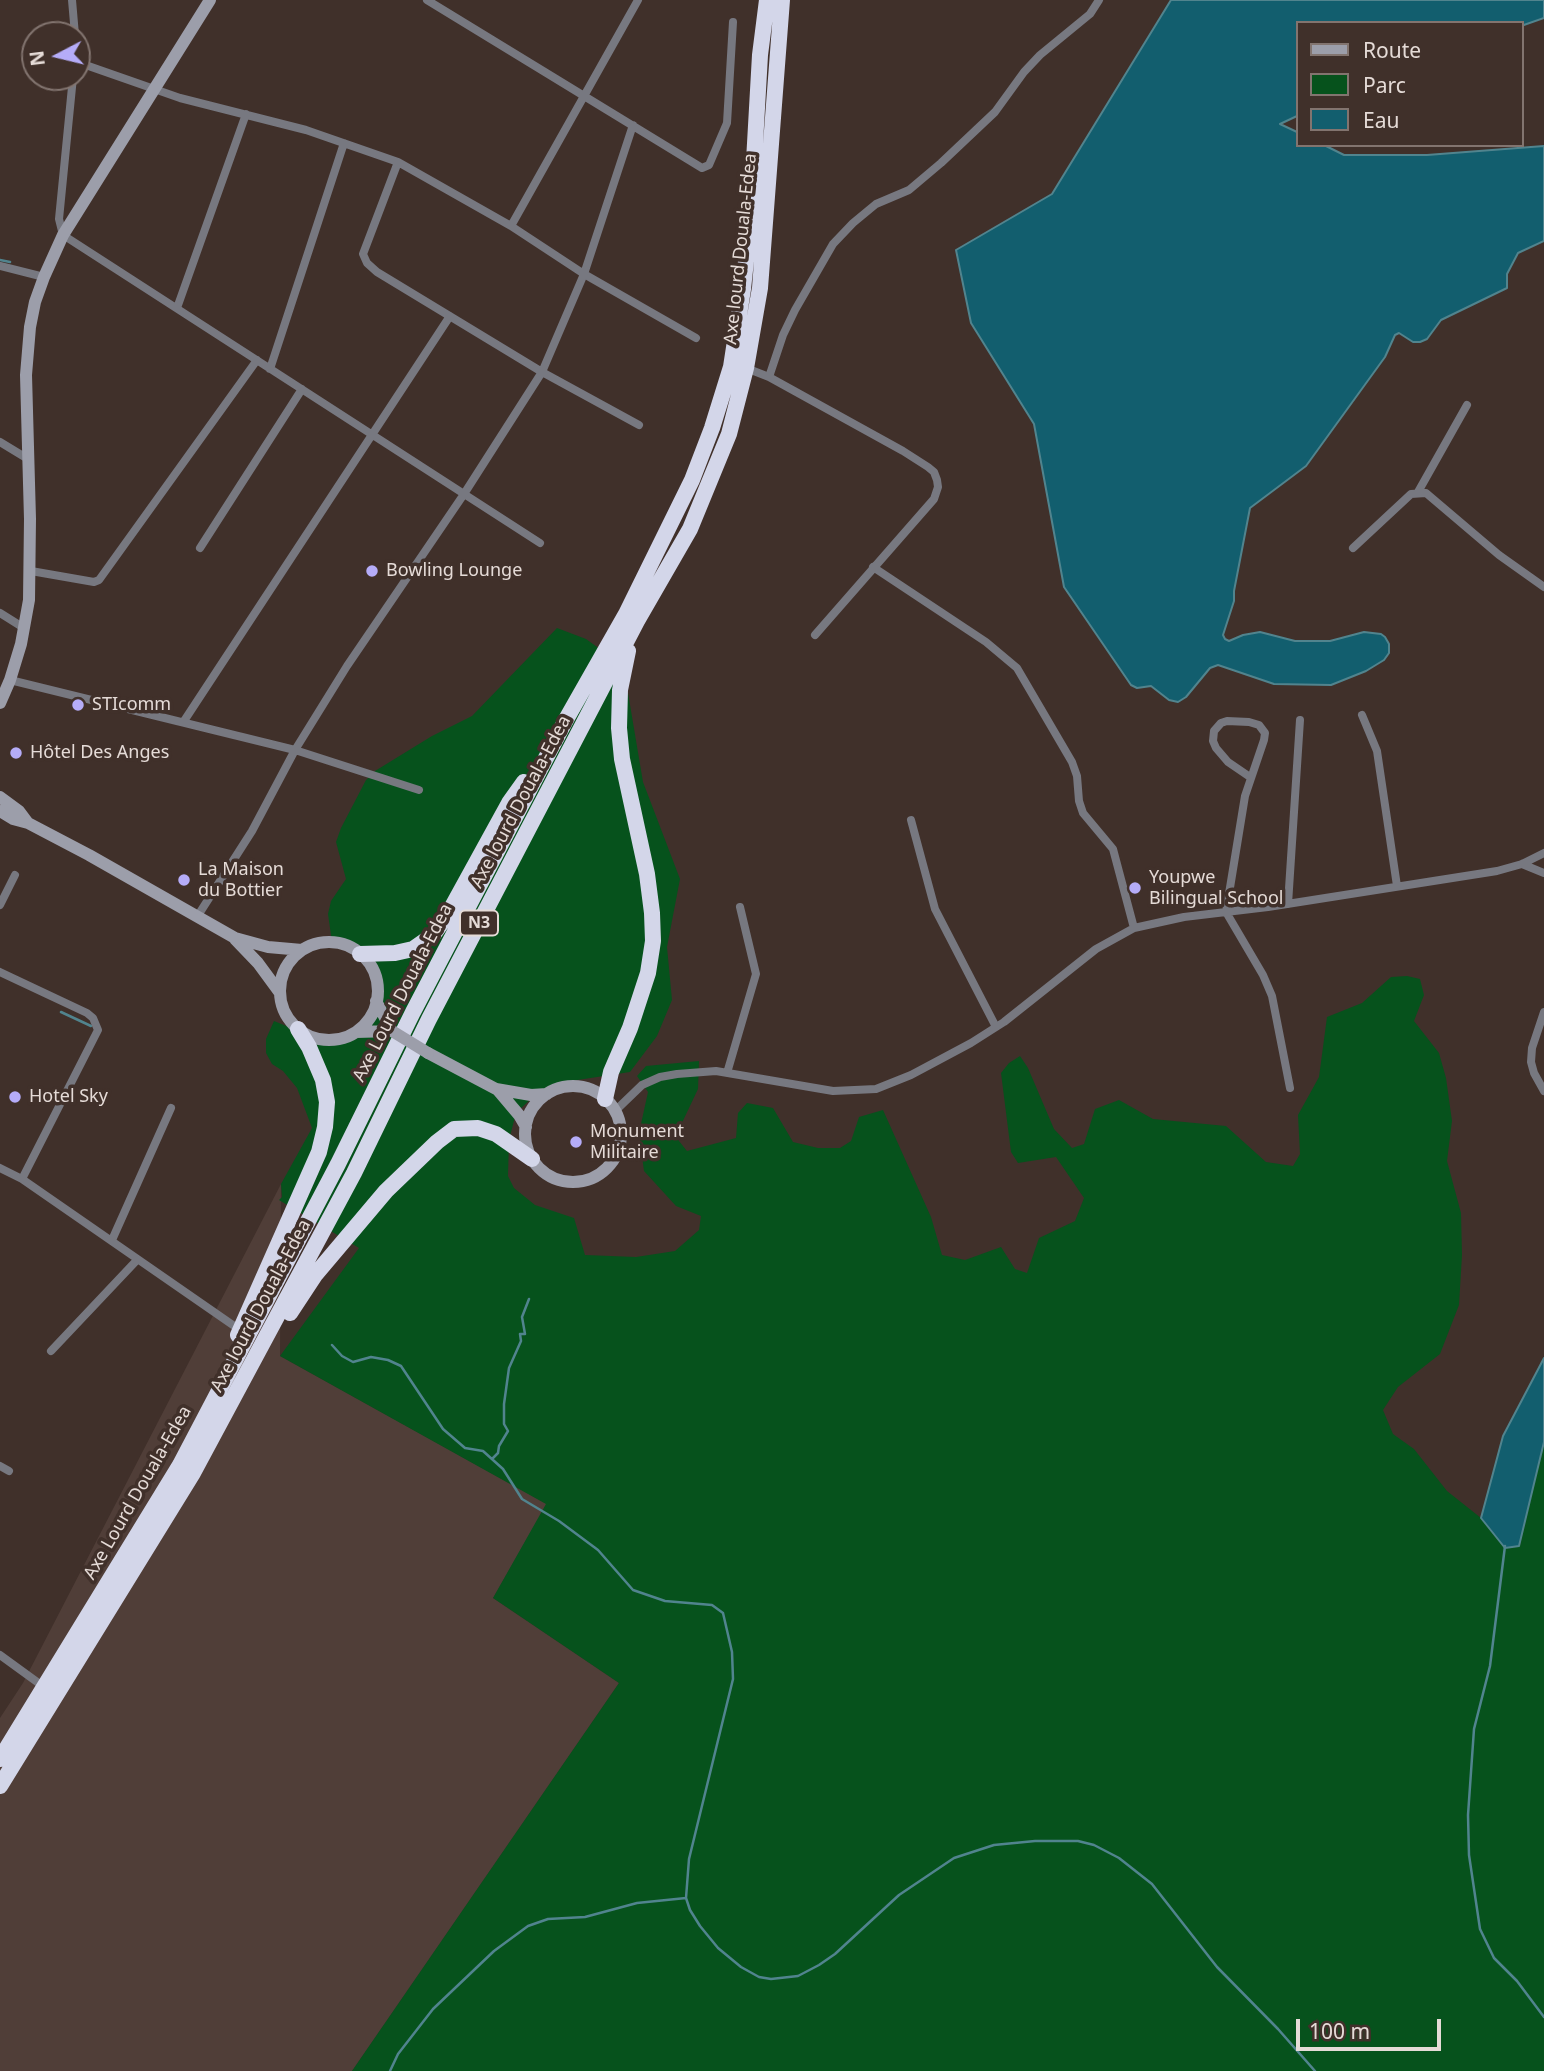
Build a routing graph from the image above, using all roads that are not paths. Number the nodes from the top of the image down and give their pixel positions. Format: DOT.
graph roads {
  1 [pos="72,0"];
  2 [pos="210,0"];
  3 [pos="427,0"];
  4 [pos="638,0"];
  5 [pos="767,0"];
  6 [pos="782,0"];
  7 [pos="1099,0"];
  8 [pos="74,21"];
  9 [pos="733,22"];
  10 [pos="91,67"];
  11 [pos="153,89"];
  12 [pos="72,91"];
  13 [pos="583,94"];
  14 [pos="246,114"];
  15 [pos="633,125"];
  16 [pos="344,144"];
  17 [pos="398,162"];
  18 [pos="511,226"];
  19 [pos="63,235"];
  20 [pos="0,266"];
  21 [pos="584,274"];
  22 [pos="44,277"];
  23 [pos="177,308"];
  24 [pos="450,316"];
  25 [pos="696,338"];
  26 [pos="257,360"];
  27 [pos="746,368"];
  28 [pos="270,369"];
  29 [pos="542,372"];
  30 [pos="769,377"];
  31 [pos="302,389"];
  32 [pos="1466,405"];
  33 [pos="639,425"];
  34 [pos="373,435"];
  35 [pos="0,442"];
  36 [pos="28,459"];
  37 [pos="1418,492"];
  38 [pos="464,494"];
  39 [pos="540,543"];
  40 [pos="201,548"];
  41 [pos="1353,548"];
  42 [pos="873,567"];
  43 [pos="31,571"];
  44 [pos="1544,587"];
  45 [pos="0,612"];
  46 [pos="637,621"];
  47 [pos="24,628"];
  48 [pos="815,635"];
  49 [pos="10,680"];
  50 [pos="0,704"];
  51 [pos="1362,715"];
  52 [pos="568,716"];
  53 [pos="1300,720"];
  54 [pos="184,721"];
  55 [pos="295,750"];
  56 [pos="1250,777"];
  57 [pos="419,790"];
  58 [pos="0,797"];
  59 [pos="1,812"];
  60 [pos="911,820"];
  61 [pos="28,822"];
  62 [pos="1544,853"];
  63 [pos="1522,864"];
  64 [pos="1544,873"];
  65 [pos="15,875"];
  66 [pos="1397,886"];
  67 [pos="1288,904"];
  68 [pos="0,905"];
  69 [pos="740,907"];
  70 [pos="1226,912"];
  71 [pos="197,917"];
  72 [pos="1134,928"];
  73 [pos="235,938"];
  74 [pos="302,950"];
  75 [pos="360,954"];
  76 [pos="0,972"];
  77 [pos="280,993"];
  78 [pos="376,1001"];
  79 [pos="1544,1012"];
  80 [pos="996,1027"];
  81 [pos="298,1029"];
  82 [pos="392,1031"];
  83 [pos="356,1032"];
  84 [pos="1540,1035"];
  85 [pos="727,1073"];
  86 [pos="1290,1088"];
  87 [pos="496,1089"];
  88 [pos="1544,1091"];
  89 [pos="547,1094"];
  90 [pos="610,1105"];
  91 [pos="171,1108"];
  92 [pos="526,1127"];
  93 [pos="532,1159"];
  94 [pos="0,1168"];
  95 [pos="22,1179"];
  96 [pos="112,1240"];
  97 [pos="137,1260"];
  98 [pos="240,1330"];
  99 [pos="51,1351"];
  100 [pos="229,1370"];
  101 [pos="244,1378"];
  102 [pos="0,1466"];
  103 [pos="9,1471"];
  104 [pos="0,1655"];
  105 [pos="44,1687"];
  106 [pos="0,1759"];
  107 [pos="0,1786"];
  1 -- 8 [label="street"];
  2 -- 11 [label="main road"];
  3 -- 13 [label="street"];
  4 -- 13 [label="street"];
  5 -- 52 [label="highway, Axe Lourd Douala-Edea / N3"];
  6 -- 27 [label="highway, Axe lourd Douala-Edea / N3"];
  7 -- 30 [label="street"];
  9 -- 15 [label="street"];
  10 -- 11 [label="street"];
  11 -- 14 [label="street"];
  11 -- 19 [label="main road"];
  12 -- 19 [label="street"];
  13 -- 15 [label="street"];
  13 -- 18 [label="street"];
  14 -- 16 [label="street"];
  14 -- 23 [label="street"];
  15 -- 21 [label="street"];
  16 -- 17 [label="street"];
  16 -- 28 [label="street"];
  17 -- 18 [label="street"];
  17 -- 24 [label="street"];
  18 -- 21 [label="street"];
  19 -- 22 [label="main road"];
  19 -- 23 [label="street"];
  20 -- 22 [label="street"];
  21 -- 25 [label="street"];
  21 -- 29 [label="street"];
  22 -- 36 [label="main road"];
  23 -- 26 [label="street"];
  24 -- 29 [label="street"];
  24 -- 34 [label="street"];
  26 -- 28 [label="street"];
  26 -- 43 [label="street"];
  27 -- 30 [label="street"];
  27 -- 46 [label="highway, Axe lourd Douala-Edea / N3"];
  28 -- 31 [label="street"];
  29 -- 33 [label="street"];
  29 -- 38 [label="street"];
  30 -- 42 [label="street"];
  31 -- 34 [label="street"];
  31 -- 40 [label="street"];
  32 -- 37 [label="street"];
  34 -- 38 [label="street"];
  34 -- 54 [label="street"];
  35 -- 36 [label="street"];
  36 -- 43 [label="main road"];
  37 -- 41 [label="street"];
  37 -- 44 [label="street"];
  38 -- 39 [label="street"];
  38 -- 55 [label="street"];
  42 -- 48 [label="street"];
  42 -- 72 [label="street"];
  43 -- 47 [label="main road"];
  45 -- 47 [label="street"];
  46 -- 90 [label="highway"];
  46 -- 101 [label="highway, Axe lourd Douala-Edea / N3"];
  47 -- 49 [label="main road"];
  49 -- 50 [label="main road"];
  49 -- 54 [label="street"];
  51 -- 66 [label="street"];
  52 -- 75 [label="highway"];
  52 -- 100 [label="highway, Axe Lourd Douala-Edea / N3"];
  53 -- 67 [label="street"];
  54 -- 55 [label="street"];
  55 -- 57 [label="street"];
  55 -- 71 [label="street"];
  56 -- 56 [label="street"];
  56 -- 70 [label="street"];
  58 -- 61 [label="main road"];
  59 -- 61 [label="main road"];
  60 -- 80 [label="street"];
  61 -- 71 [label="main road"];
  62 -- 63 [label="street"];
  63 -- 64 [label="street"];
  63 -- 66 [label="street"];
  65 -- 68 [label="street"];
  66 -- 67 [label="street"];
  67 -- 70 [label="street"];
  69 -- 85 [label="street"];
  70 -- 72 [label="street"];
  70 -- 86 [label="street"];
  71 -- 73 [label="main road"];
  72 -- 80 [label="street"];
  73 -- 74 [label="main road"];
  73 -- 77 [label="main road"];
  74 -- 75 [label="main road"];
  74 -- 77 [label="main road"];
  75 -- 78 [label="main road"];
  76 -- 95 [label="street"];
  77 -- 81 [label="main road"];
  78 -- 82 [label="main road"];
  78 -- 83 [label="main road"];
  79 -- 84 [label="street"];
  80 -- 85 [label="street"];
  81 -- 83 [label="main road"];
  81 -- 98 [label="highway"];
  82 -- 83 [label="main road"];
  82 -- 87 [label="main road, bridge"];
  84 -- 88 [label="street"];
  85 -- 90 [label="street"];
  87 -- 89 [label="main road"];
  87 -- 92 [label="main road"];
  89 -- 90 [label="main road"];
  89 -- 92 [label="main road"];
  90 -- 93 [label="main road"];
  91 -- 96 [label="street"];
  92 -- 93 [label="main road"];
  93 -- 101 [label="highway"];
  94 -- 95 [label="street"];
  95 -- 96 [label="street"];
  96 -- 97 [label="street"];
  97 -- 98 [label="street"];
  97 -- 99 [label="street"];
  98 -- 100 [label="highway"];
  100 -- 105 [label="highway, Axe Lourd Douala-Edea / N3"];
  101 -- 107 [label="highway, Axe lourd Douala-Edea / N3"];
  102 -- 103 [label="street"];
  104 -- 105 [label="street"];
  105 -- 106 [label="highway, Axe Lourd Douala-Edea / N3"];
}
